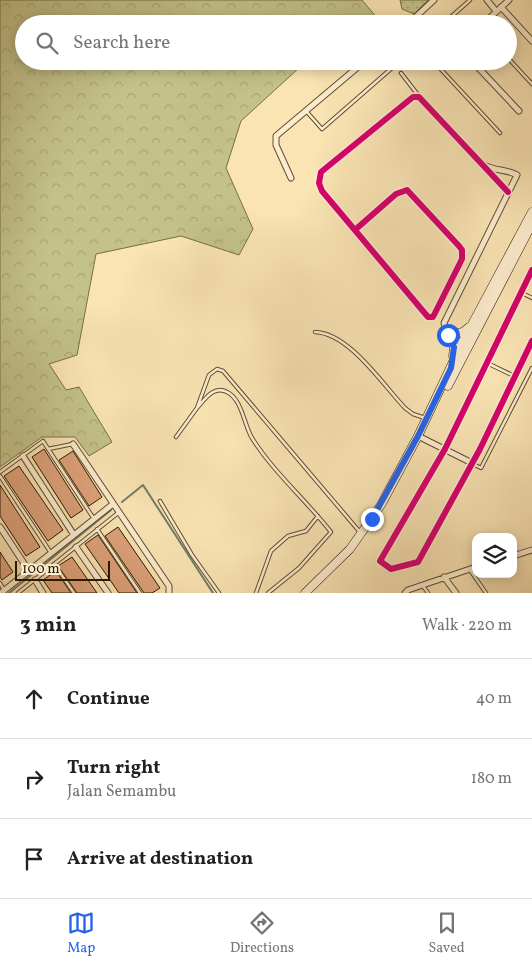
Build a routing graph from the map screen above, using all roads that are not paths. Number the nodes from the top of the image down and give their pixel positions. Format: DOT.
graph roads {
  1 [pos="434,0"];
  2 [pos="470,0"];
  3 [pos="487,0"];
  4 [pos="509,0"];
  5 [pos="499,9"];
  6 [pos="418,15"];
  7 [pos="453,15"];
  8 [pos="493,15"];
  9 [pos="505,15"];
  10 [pos="517,26"];
  11 [pos="532,41"];
  12 [pos="517,68"];
  13 [pos="355,70"];
  14 [pos="390,70"];
  15 [pos="443,70"];
  16 [pos="480,70"];
  17 [pos="401,73"];
  18 [pos="532,84"];
  19 [pos="419,98"];
  20 [pos="519,111"];
  21 [pos="306,112"];
  22 [pos="500,133"];
  23 [pos="482,163"];
  24 [pos="291,178"];
  25 [pos="508,192"];
  26 [pos="532,212"];
  27 [pos="532,224"];
  28 [pos="356,229"];
  29 [pos="532,270"];
  30 [pos="521,292"];
  31 [pos="532,298"];
  32 [pos="476,320"];
  33 [pos="316,332"];
  34 [pos="447,335"];
  35 [pos="471,341"];
  36 [pos="532,341"];
  37 [pos="462,343"];
  38 [pos="530,349"];
  39 [pos="465,353"];
  40 [pos="487,362"];
  41 [pos="451,368"];
  42 [pos="532,368"];
  43 [pos="515,376"];
  44 [pos="196,408"];
  45 [pos="426,419"];
  46 [pos="418,436"];
  47 [pos="176,437"];
  48 [pos="73,444"];
  49 [pos="48,449"];
  50 [pos="445,449"];
  51 [pos="23,456"];
  52 [pos="472,463"];
  53 [pos="0,474"];
  54 [pos="160,501"];
  55 [pos="113,504"];
  56 [pos="119,512"];
  57 [pos="318,516"];
  58 [pos="94,519"];
  59 [pos="0,527"];
  60 [pos="97,530"];
  61 [pos="362,534"];
  62 [pos="74,535"];
  63 [pos="76,546"];
  64 [pos="532,550"];
  65 [pos="52,553"];
  66 [pos="517,555"];
  67 [pos="54,564"];
  68 [pos="469,569"];
  69 [pos="472,569"];
  70 [pos="29,571"];
  71 [pos="444,577"];
  72 [pos="35,580"];
  73 [pos="0,583"];
  74 [pos="422,585"];
  75 [pos="3,592"];
  76 [pos="169,592"];
  77 [pos="18,593"];
  78 [pos="44,593"];
  79 [pos="74,593"];
  80 [pos="108,593"];
  81 [pos="140,593"];
  82 [pos="219,593"];
  83 [pos="256,593"];
  84 [pos="268,593"];
  85 [pos="305,593"];
  86 [pos="405,593"];
  87 [pos="428,593"];
  88 [pos="456,593"];
  89 [pos="486,593"];
  1 -- 6 [label="street"];
  2 -- 7 [label="lane"];
  3 -- 5 [label="street"];
  4 -- 5 [label="street"];
  5 -- 8 [label="street"];
  5 -- 9 [label="street"];
  10 -- 11 [label="street"];
  12 -- 18 [label="lane"];
  13 -- 21 [label="street"];
  14 -- 21 [label="lane"];
  15 -- 22 [label="lane"];
  16 -- 20 [label="street"];
  17 -- 19 [label="lane"];
  19 -- 23 [label="street"];
  19 -- 28 [label="street"];
  21 -- 24 [label="street"];
  23 -- 25 [label="street"];
  23 -- 25 [label="street"];
  25 -- 34 [label="street"];
  26 -- 32 [label="main road"];
  27 -- 35 [label="main road"];
  28 -- 28 [label="street"];
  29 -- 30 [label="street"];
  30 -- 31 [label="lane"];
  30 -- 40 [label="street"];
  32 -- 34 [label="main road"];
  32 -- 37 [label="main road"];
  33 -- 45 [label="lane"];
  34 -- 37 [label="street"];
  34 -- 41 [label="main road"];
  35 -- 37 [label="main road"];
  35 -- 39 [label="main road"];
  36 -- 38 [label="street"];
  37 -- 39 [label="main road"];
  37 -- 41 [label="main road"];
  38 -- 43 [label="street"];
  39 -- 45 [label="main road"];
  40 -- 43 [label="lane"];
  40 -- 50 [label="street"];
  41 -- 45 [label="main road"];
  42 -- 52 [label="lane"];
  43 -- 52 [label="street"];
  44 -- 47 [label="lane"];
  44 -- 57 [label="lane"];
  44 -- 61 [label="lane"];
  45 -- 46 [label="main road"];
  46 -- 50 [label="street"];
  46 -- 61 [label="main road"];
  48 -- 49 [label="lane"];
  48 -- 55 [label="street"];
  49 -- 51 [label="lane"];
  49 -- 58 [label="lane"];
  50 -- 52 [label="street"];
  50 -- 52 [label="street"];
  51 -- 53 [label="lane"];
  51 -- 62 [label="street"];
  53 -- 65 [label="lane"];
  54 -- 82 [label="lane"];
  55 -- 56 [label="street"];
  55 -- 58 [label="street"];
  56 -- 60 [label="lane"];
  56 -- 76 [label="street"];
  57 -- 83 [label="lane"];
  57 -- 84 [label="lane"];
  58 -- 62 [label="street"];
  59 -- 70 [label="street"];
  60 -- 63 [label="lane"];
  60 -- 81 [label="lane"];
  61 -- 85 [label="main road"];
  62 -- 65 [label="street"];
  63 -- 67 [label="lane"];
  63 -- 80 [label="street"];
  64 -- 66 [label="street"];
  65 -- 70 [label="street"];
  67 -- 72 [label="lane"];
  67 -- 79 [label="lane"];
  68 -- 69 [label="street"];
  68 -- 71 [label="street"];
  68 -- 89 [label="lane"];
  70 -- 75 [label="street"];
  71 -- 74 [label="street"];
  71 -- 88 [label="street"];
  72 -- 77 [label="lane"];
  72 -- 78 [label="street"];
  73 -- 75 [label="lane"];
  74 -- 86 [label="street"];
  74 -- 87 [label="lane"];
}
